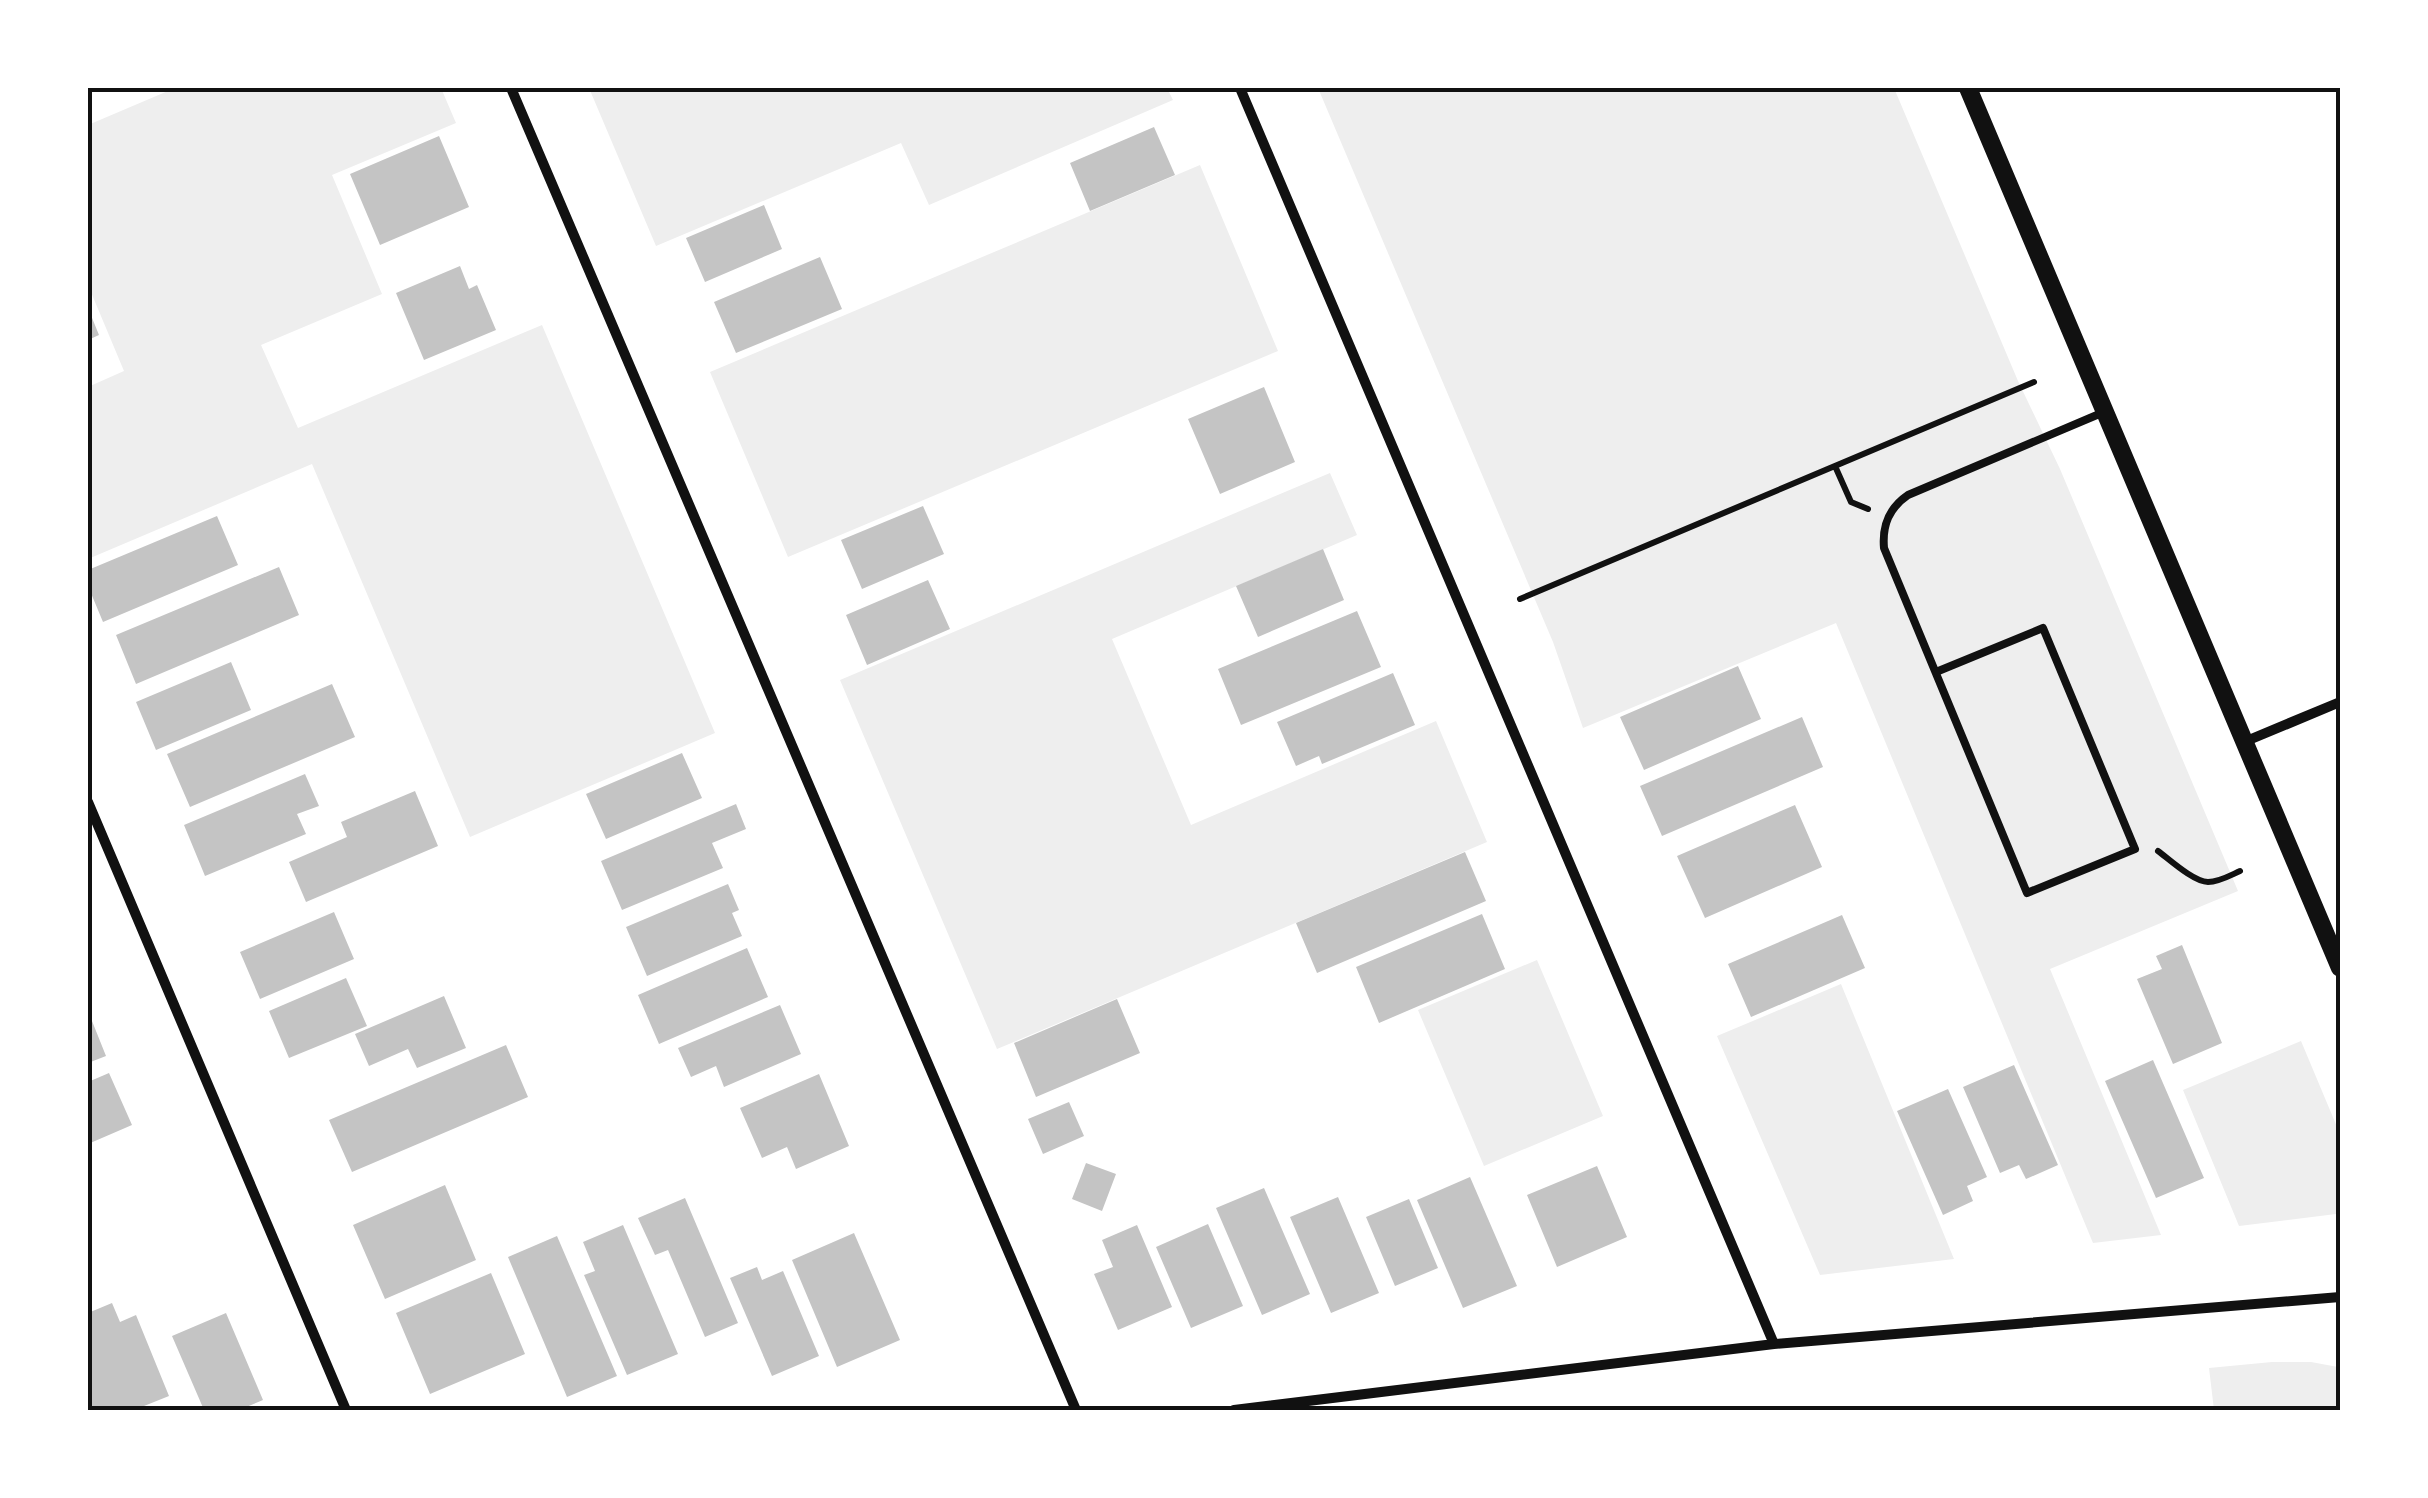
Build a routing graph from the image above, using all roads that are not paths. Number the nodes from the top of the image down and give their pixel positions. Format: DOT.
graph roads {
  1 [pos="512,88"];
  2 [pos="1240,88"];
  3 [pos="1968,88"];
  4 [pos="2104,412"];
  5 [pos="1936,672"];
  6 [pos="2340,702"];
  7 [pos="2244,742"];
  8 [pos="88,802"];
  9 [pos="2340,968"];
  10 [pos="2340,1297"];
  11 [pos="1774,1344"];
  12 [pos="346,1410"];
  13 [pos="1076,1410"];
  14 [pos="1234,1410"];
  1 -- 13 [label="street"];
  2 -- 11 [label="street"];
  3 -- 4 [label="street"];
  4 -- 5 [label="lane"];
  4 -- 7 [label="street"];
  5 -- 5 [label="lane"];
  6 -- 7 [label="street"];
  7 -- 9 [label="street"];
  8 -- 12 [label="street"];
  10 -- 11 [label="street"];
  11 -- 14 [label="street"];
}
